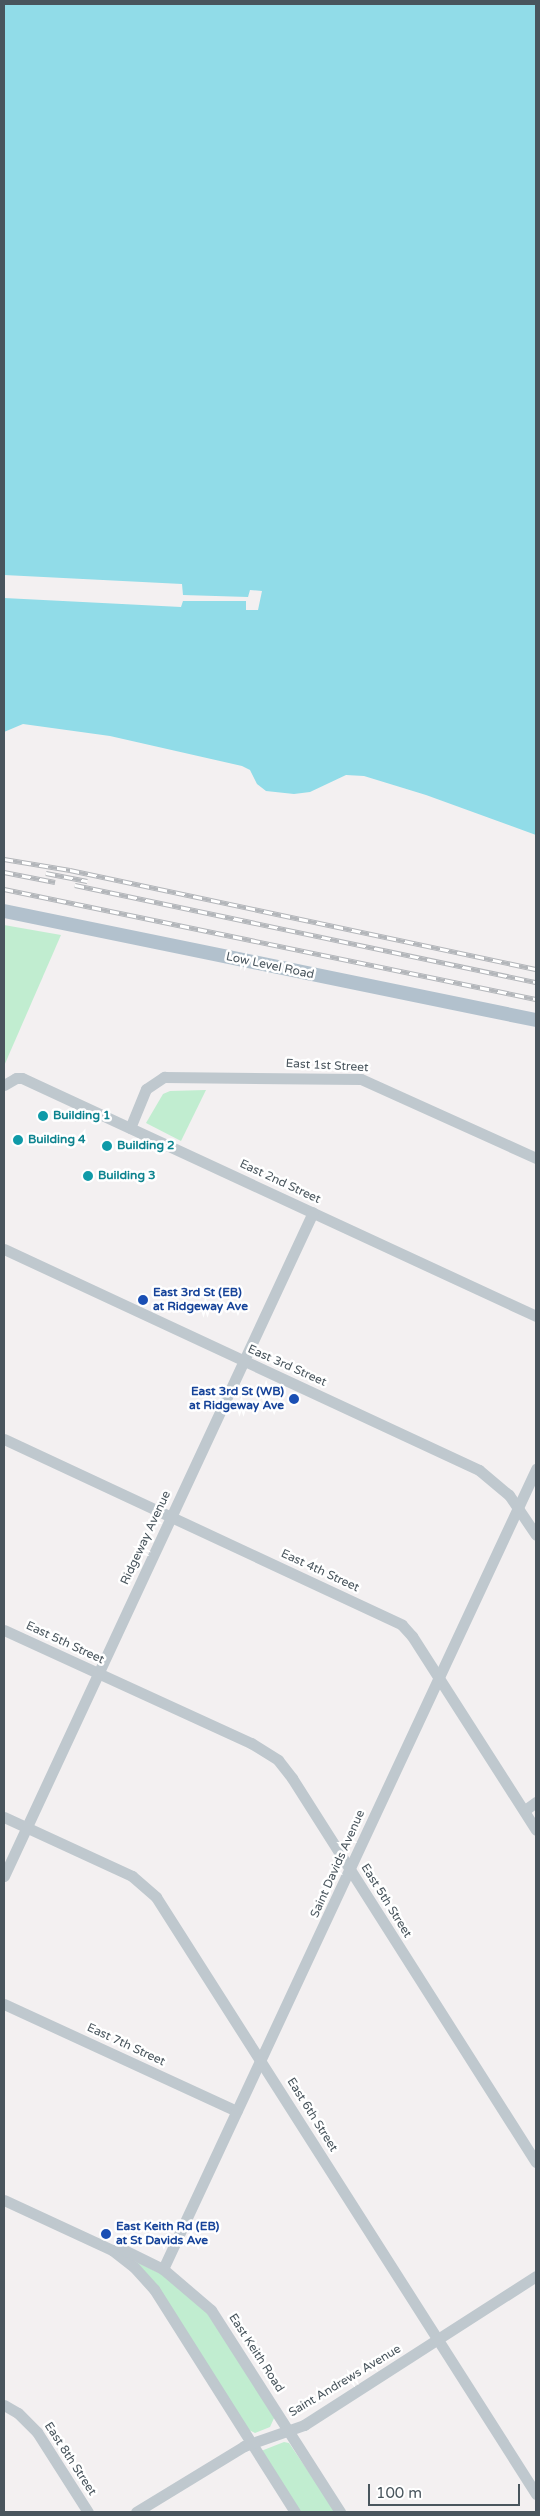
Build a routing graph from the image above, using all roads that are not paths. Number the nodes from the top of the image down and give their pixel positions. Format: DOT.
graph roads {
  1 [pos="4,911"];
  2 [pos="536,1020"];
  3 [pos="7,1083"];
  4 [pos="130,1128"];
  5 [pos="536,1158"];
  6 [pos="313,1212"];
  7 [pos="4,1249"];
  8 [pos="536,1316"];
  9 [pos="244,1361"];
  10 [pos="4,1440"];
  11 [pos="536,1469"];
  12 [pos="517,1506"];
  13 [pos="171,1518"];
  14 [pos="536,1535"];
  15 [pos="4,1630"];
  16 [pos="98,1674"];
  17 [pos="439,1677"];
  18 [pos="536,1802"];
  19 [pos="524,1810"];
  20 [pos="4,1817"];
  21 [pos="27,1828"];
  22 [pos="536,1830"];
  23 [pos="350,1870"];
  24 [pos="4,1876"];
  25 [pos="4,2004"];
  26 [pos="262,2060"];
  27 [pos="237,2111"];
  28 [pos="536,2162"];
  29 [pos="4,2200"];
  30 [pos="112,2250"];
  31 [pos="163,2269"];
  32 [pos="536,2276"];
  33 [pos="438,2339"];
  34 [pos="4,2405"];
  35 [pos="290,2430"];
  36 [pos="251,2443"];
  37 [pos="536,2494"];
  38 [pos="88,2512"];
  39 [pos="136,2512"];
  40 [pos="295,2512"];
  41 [pos="340,2512"];
  1 -- 2 [label="main road, Low Level Road"];
  3 -- 4 [label="street, East 2nd Street"];
  4 -- 5 [label="street, East 1st Street"];
  4 -- 6 [label="street, East 2nd Street"];
  6 -- 8 [label="street, East 2nd Street"];
  6 -- 9 [label="street, Ridgeway Avenue"];
  7 -- 9 [label="street, East 3rd Street"];
  9 -- 12 [label="street, East 3rd Street"];
  9 -- 13 [label="street, Ridgeway Avenue"];
  10 -- 13 [label="street, East 4th Street"];
  11 -- 12 [label="street, Saint Davids Avenue"];
  12 -- 14 [label="street, East 3rd Street"];
  12 -- 17 [label="street, Saint Davids Avenue"];
  13 -- 16 [label="street, Ridgeway Avenue"];
  13 -- 17 [label="street, East 4th Street"];
  15 -- 16 [label="street, East 5th Street"];
  16 -- 21 [label="street, Ridgeway Avenue"];
  16 -- 23 [label="street, East 5th Street"];
  17 -- 19 [label="street, East 4th Street"];
  17 -- 23 [label="street, Saint Davids Avenue"];
  18 -- 19 [label="street"];
  19 -- 22 [label="street, East 4th Street"];
  20 -- 21 [label="street, East 6th Street"];
  21 -- 24 [label="street, Ridgeway Avenue"];
  21 -- 26 [label="street, East 6th Street"];
  23 -- 26 [label="street, Saint Davids Avenue"];
  23 -- 28 [label="street, East 5th Street"];
  25 -- 27 [label="street, East 7th Street"];
  26 -- 27 [label="street, Saint Davids Avenue"];
  26 -- 33 [label="street, East 6th Street"];
  27 -- 31 [label="street, Saint Davids Avenue"];
  29 -- 30 [label="street, East Keith Road"];
  30 -- 31 [label="street, East Keith Road"];
  30 -- 36 [label="street, East Keith Road"];
  31 -- 35 [label="street, East Keith Road"];
  32 -- 33 [label="street, Saint Andrews Avenue"];
  33 -- 35 [label="street, Saint Andrews Avenue"];
  33 -- 37 [label="street, East 6th Street"];
  34 -- 38 [label="street, East 8th Street"];
  35 -- 36 [label="street, Saint Andrews Avenue"];
  35 -- 41 [label="street, East Keith Road"];
  36 -- 39 [label="street, Saint Andrews Avenue"];
  36 -- 40 [label="street, East Keith Road"];
}
